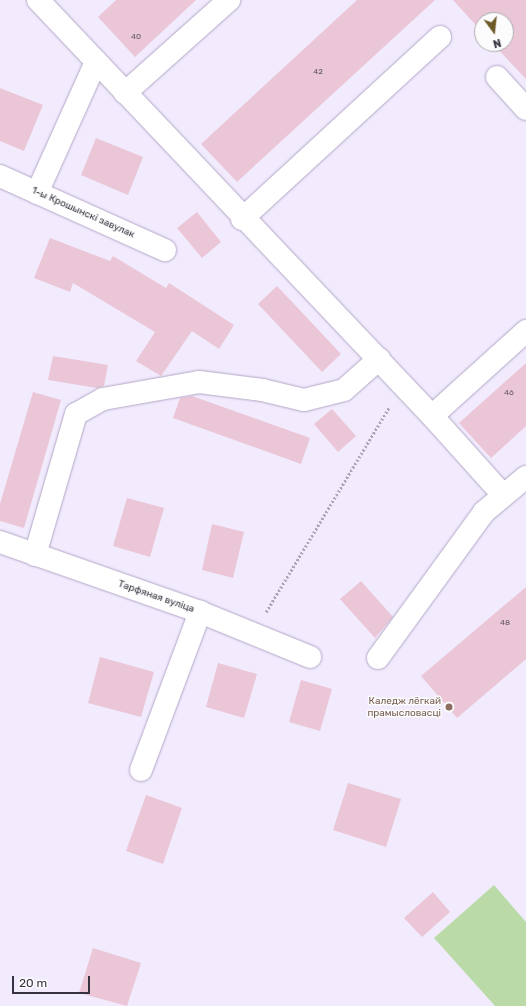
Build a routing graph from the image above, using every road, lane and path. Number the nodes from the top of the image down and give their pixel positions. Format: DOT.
graph roads {
  1 [pos="38,0"];
  2 [pos="229,0"];
  3 [pos="440,37"];
  4 [pos="96,62"];
  5 [pos="497,77"];
  6 [pos="125,93"];
  7 [pos="526,109"];
  8 [pos="0,176"];
  9 [pos="37,192"];
  10 [pos="242,219"];
  11 [pos="165,250"];
  12 [pos="526,331"];
  13 [pos="379,359"];
  14 [pos="403,385"];
  15 [pos="432,416"];
  16 [pos="526,477"];
  17 [pos="503,495"];
  18 [pos="0,542"];
  19 [pos="35,555"];
  20 [pos="200,612"];
  21 [pos="253,634"];
  22 [pos="310,657"];
  23 [pos="378,658"];
  24 [pos="141,770"];
  1 -- 4 [label="street"];
  2 -- 6 [label="street"];
  3 -- 10 [label="street"];
  4 -- 6 [label="street"];
  4 -- 9 [label="street"];
  5 -- 7 [label="street"];
  6 -- 10 [label="street"];
  8 -- 9 [label="street, 1-ы Крошынскі завулак"];
  9 -- 11 [label="street, 1-ы Крошынскі завулак"];
  10 -- 13 [label="street"];
  12 -- 15 [label="street"];
  13 -- 14 [label="street"];
  13 -- 19 [label="street"];
  14 -- 15 [label="street"];
  14 -- 21 [label="path"];
  15 -- 17 [label="street"];
  16 -- 17 [label="street"];
  17 -- 23 [label="street"];
  18 -- 19 [label="street, Тарфяная вуліца"];
  19 -- 20 [label="street, Тарфяная вуліца"];
  20 -- 21 [label="street, Тарфяная вуліца"];
  20 -- 24 [label="street"];
  21 -- 22 [label="street, Тарфяная вуліца"];
}
